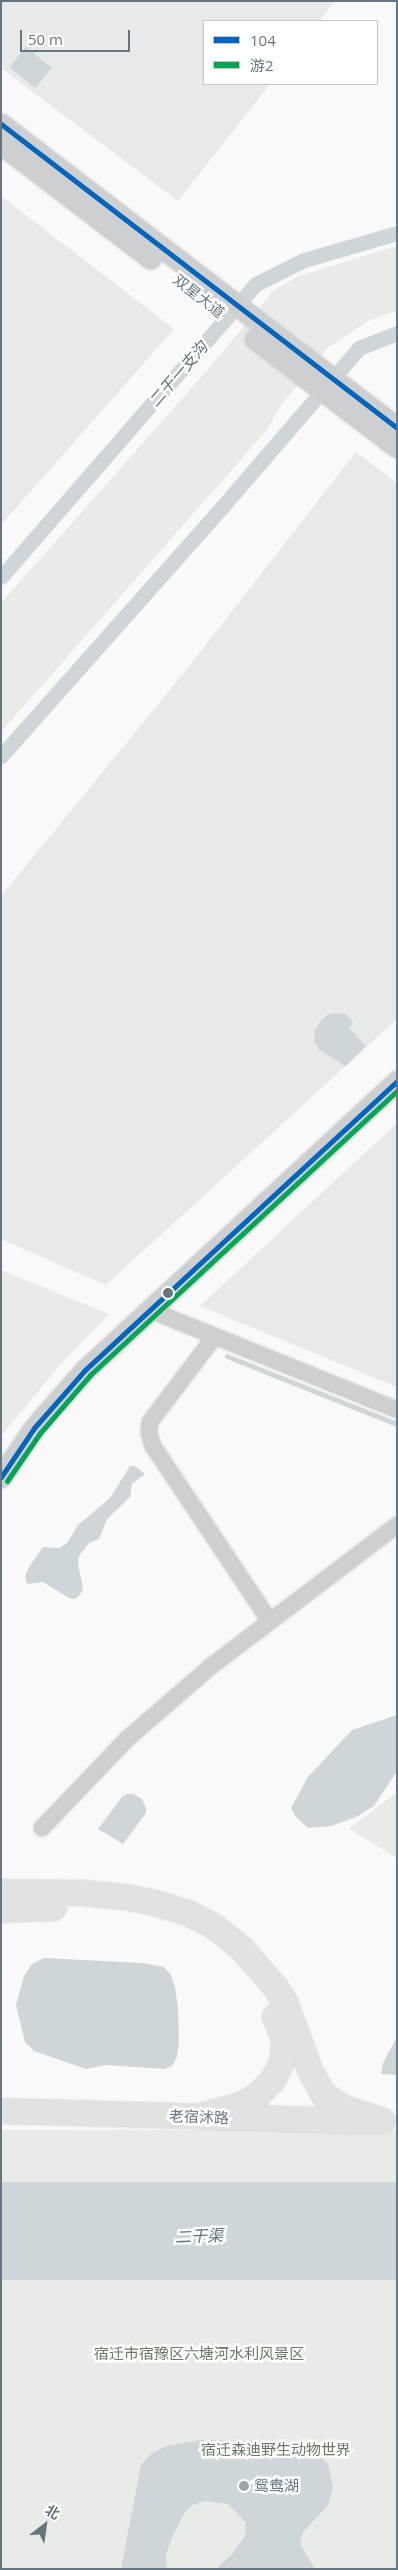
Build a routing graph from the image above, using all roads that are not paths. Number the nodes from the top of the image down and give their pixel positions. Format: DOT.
graph roads {
  1 [pos="1,124"];
  2 [pos="1,144"];
  3 [pos="209,295"];
  4 [pos="362,412"];
  5 [pos="397,428"];
  6 [pos="397,447"];
  7 [pos="397,1081"];
  8 [pos="150,1310"];
  9 [pos="215,1336"];
  10 [pos="397,1410"];
  11 [pos="1,1477"];
  12 [pos="397,1525"];
  13 [pos="269,1620"];
  14 [pos="42,1828"];
  15 [pos="1,1892"];
  16 [pos="1,1910"];
  17 [pos="1,2111"];
  18 [pos="197,2117"];
  19 [pos="390,2121"];
  1 -- 3 [label="street, 双星大道"];
  2 -- 3 [label="street, 双星大道"];
  3 -- 4 [label="street"];
  4 -- 5 [label="street"];
  4 -- 6 [label="street"];
  7 -- 8 [label="street"];
  8 -- 9 [label="street"];
  8 -- 11 [label="street"];
  9 -- 10 [label="street"];
  9 -- 13 [label="street"];
  12 -- 13 [label="street"];
  13 -- 14 [label="street"];
  15 -- 19 [label="main road"];
  16 -- 18 [label="main road"];
  17 -- 18 [label="main road, 老宿沭路"];
  18 -- 19 [label="main road, 老宿沭路"];
}
